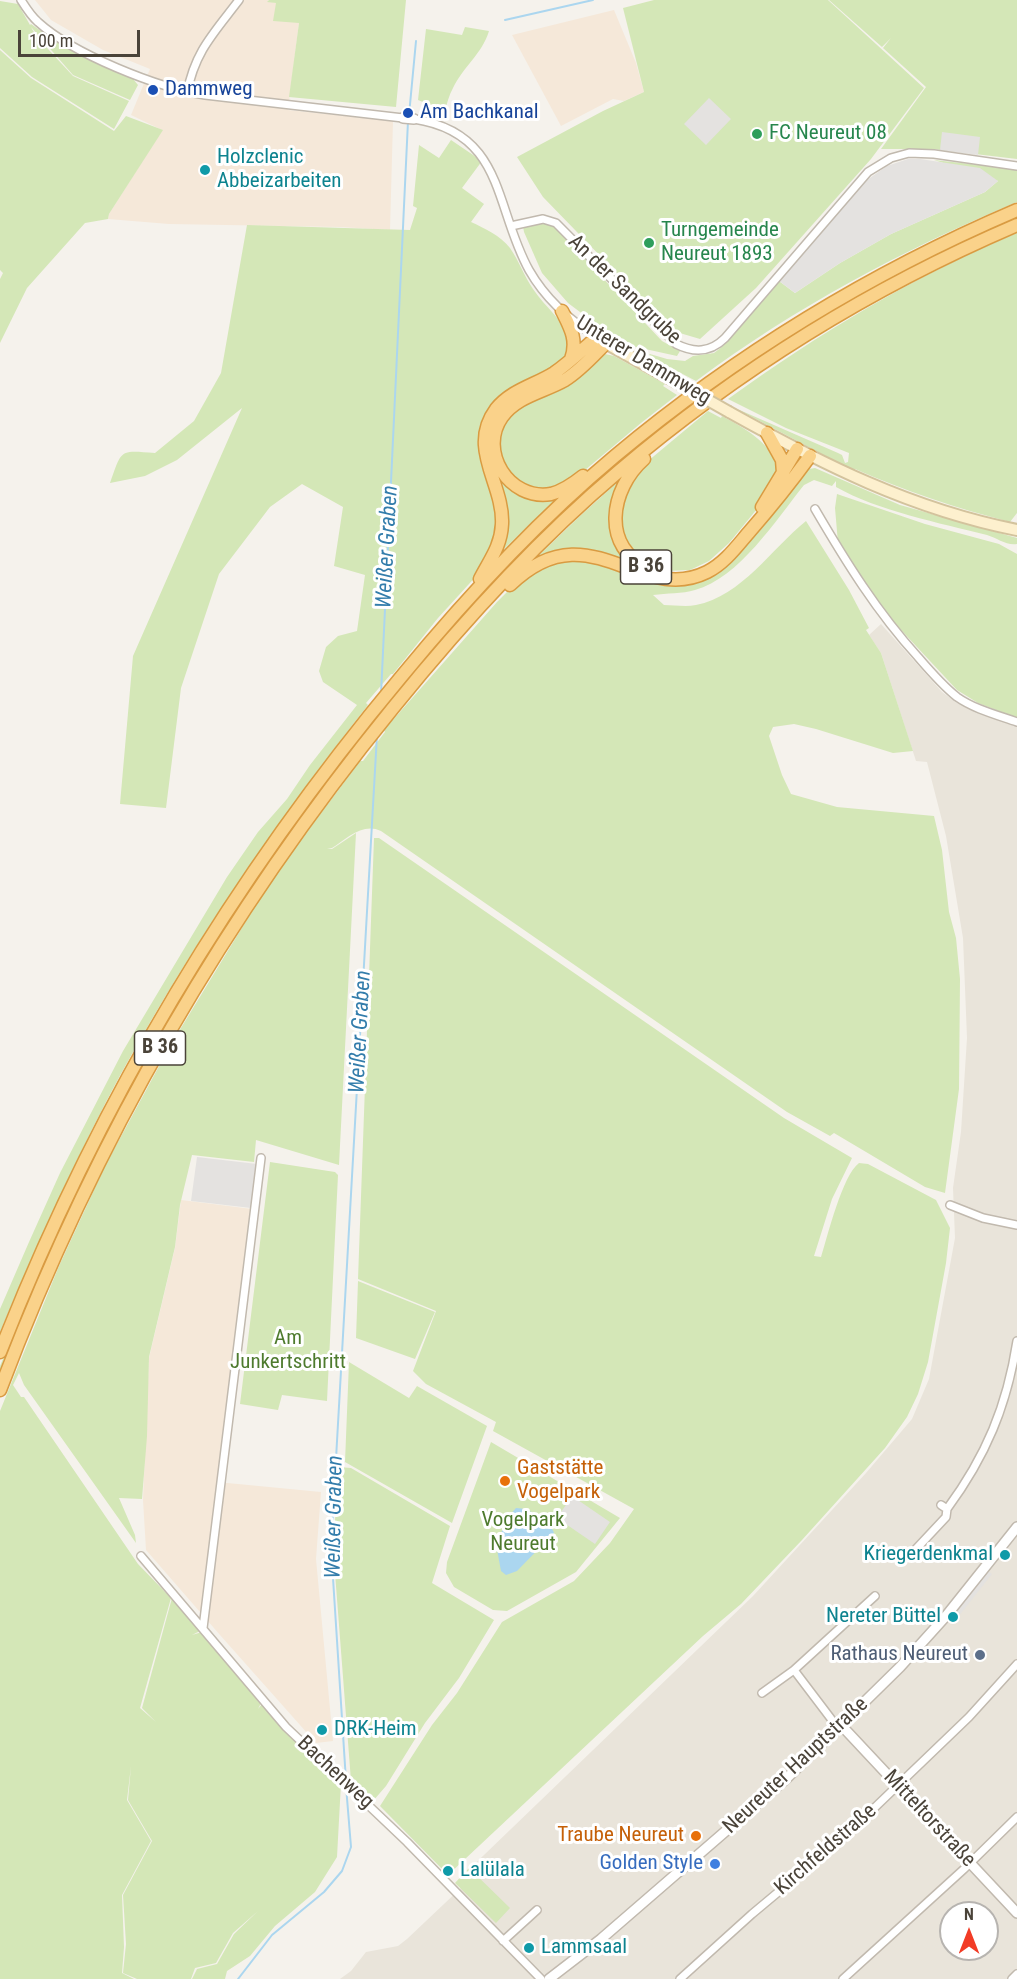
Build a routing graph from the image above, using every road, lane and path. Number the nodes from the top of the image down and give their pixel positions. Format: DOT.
graph roads {
  1 [pos="21,0"];
  2 [pos="239,0"];
  3 [pos="188,93"];
  4 [pos="403,118"];
  5 [pos="414,119"];
  6 [pos="1017,166"];
  7 [pos="1017,210"];
  8 [pos="1017,225"];
  9 [pos="511,226"];
  10 [pos="562,311"];
  11 [pos="601,340"];
  12 [pos="572,359"];
  13 [pos="682,420"];
  14 [pos="767,433"];
  15 [pos="797,449"];
  16 [pos="810,456"];
  17 [pos="612,459"];
  18 [pos="783,473"];
  19 [pos="815,510"];
  20 [pos="1017,530"];
  21 [pos="473,595"];
  22 [pos="472,616"];
  23 [pos="1017,722"];
  24 [pos="261,1158"];
  25 [pos="950,1205"];
  26 [pos="1017,1225"];
  27 [pos="1017,1341"];
  28 [pos="0,1352"];
  29 [pos="1016,1360"];
  30 [pos="0,1390"];
  31 [pos="1017,1528"];
  32 [pos="916,1549"];
  33 [pos="141,1556"];
  34 [pos="875,1596"];
  35 [pos="203,1628"];
  36 [pos="1017,1664"];
  37 [pos="794,1670"];
  38 [pos="762,1693"];
  39 [pos="840,1727"];
  40 [pos="898,1786"];
  41 [pos="1017,1817"];
  42 [pos="970,1863"];
  43 [pos="537,1910"];
  44 [pos="1017,1913"];
  45 [pos="503,1941"];
  46 [pos="1017,1974"];
  47 [pos="541,1979"];
  48 [pos="549,1979"];
  49 [pos="680,1979"];
  50 [pos="843,1979"];
  51 [pos="1012,1979"];
  1 -- 3 [label="street, Unterer Dammweg"];
  2 -- 3 [label="street"];
  3 -- 4 [label="street, Unterer Dammweg"];
  4 -- 5 [label="street, Unterer Dammweg"];
  5 -- 9 [label="street, Unterer Dammweg"];
  6 -- 9 [label="street, An der Sandgrube"];
  7 -- 17 [label="highway, B 36"];
  8 -- 13 [label="highway, B 36"];
  9 -- 10 [label="street, Unterer Dammweg"];
  10 -- 11 [label="street, Unterer Dammweg"];
  10 -- 12 [label="highway"];
  11 -- 12 [label="highway, B 36"];
  11 -- 14 [label="main road, Unterer Dammweg, bridge"];
  11 -- 17 [label="highway"];
  12 -- 21 [label="highway, B 36"];
  13 -- 18 [label="highway, B 36"];
  13 -- 22 [label="highway, B 36"];
  14 -- 15 [label="main road, Unterer Dammweg"];
  14 -- 18 [label="highway"];
  15 -- 16 [label="main road, Unterer Dammweg"];
  15 -- 18 [label="highway, B 36"];
  16 -- 20 [label="main road, Unterer Dammweg"];
  16 -- 22 [label="highway"];
  17 -- 21 [label="highway, B 36"];
  19 -- 23 [label="street"];
  21 -- 28 [label="highway, B 36"];
  22 -- 30 [label="highway, B 36"];
  24 -- 35 [label="street"];
  25 -- 26 [label="street"];
  27 -- 29 [label="street"];
  29 -- 32 [label="street"];
  31 -- 39 [label="street, Neureuter Hauptstraße"];
  33 -- 35 [label="street, Bachenweg"];
  34 -- 37 [label="street"];
  35 -- 45 [label="street, Bachenweg"];
  36 -- 40 [label="street, Kirchfeldstraße"];
  37 -- 38 [label="street"];
  37 -- 39 [label="street"];
  39 -- 40 [label="street, Mitteltorstraße"];
  39 -- 48 [label="street, Neureuter Hauptstraße"];
  40 -- 42 [label="street, Mitteltorstraße"];
  40 -- 49 [label="street, Kirchfeldstraße"];
  41 -- 42 [label="street"];
  42 -- 44 [label="street, Mitteltorstraße"];
  42 -- 50 [label="street"];
  43 -- 45 [label="street"];
  45 -- 47 [label="street, Bachenweg"];
  46 -- 51 [label="street"];
}
